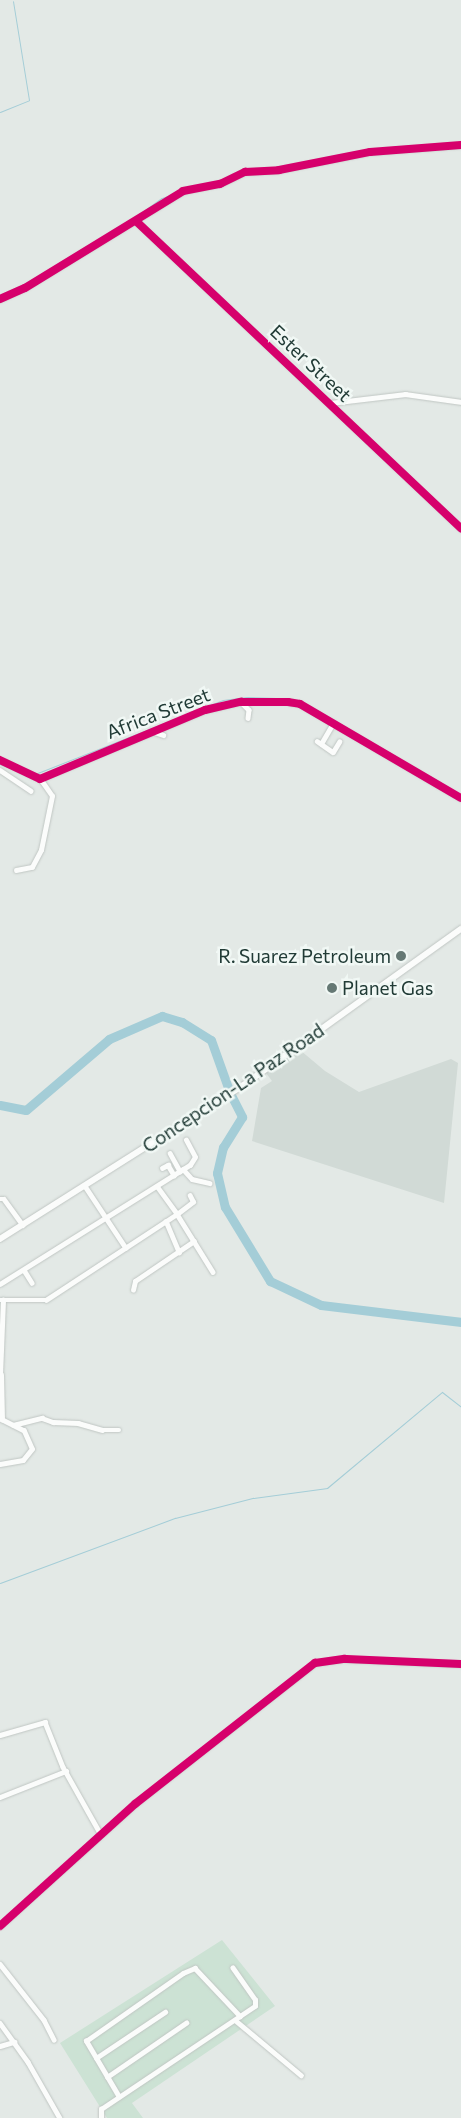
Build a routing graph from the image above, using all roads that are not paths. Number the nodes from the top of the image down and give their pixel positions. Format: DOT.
graph roads {
  1 [pos="461,145"];
  2 [pos="137,222"];
  3 [pos="0,299"];
  4 [pos="461,402"];
  5 [pos="330,403"];
  6 [pos="461,528"];
  7 [pos="240,702"];
  8 [pos="248,718"];
  9 [pos="333,723"];
  10 [pos="151,732"];
  11 [pos="163,735"];
  12 [pos="339,742"];
  13 [pos="0,760"];
  14 [pos="0,770"];
  15 [pos="40,779"];
  16 [pos="31,791"];
  17 [pos="461,798"];
  18 [pos="16,870"];
  19 [pos="461,930"];
  20 [pos="186,1140"];
  21 [pos="170,1153"];
  22 [pos="162,1168"];
  23 [pos="181,1170"];
  24 [pos="174,1175"];
  25 [pos="210,1183"];
  26 [pos="85,1186"];
  27 [pos="157,1186"];
  28 [pos="190,1196"];
  29 [pos="0,1199"];
  30 [pos="178,1214"];
  31 [pos="107,1219"];
  32 [pos="166,1221"];
  33 [pos="23,1225"];
  34 [pos="0,1240"];
  35 [pos="194,1241"];
  36 [pos="126,1248"];
  37 [pos="179,1252"];
  38 [pos="24,1270"];
  39 [pos="213,1272"];
  40 [pos="32,1283"];
  41 [pos="0,1284"];
  42 [pos="133,1290"];
  43 [pos="1,1300"];
  44 [pos="1,1375"];
  45 [pos="12,1426"];
  46 [pos="119,1430"];
  47 [pos="0,1464"];
  48 [pos="461,1664"];
  49 [pos="0,1735"];
  50 [pos="66,1771"];
  51 [pos="0,1797"];
  52 [pos="100,1833"];
  53 [pos="0,1926"];
  54 [pos="0,1964"];
  55 [pos="233,1968"];
  56 [pos="165,2012"];
  57 [pos="240,2016"];
  58 [pos="234,2020"];
  59 [pos="0,2023"];
  60 [pos="186,2023"];
  61 [pos="54,2040"];
  62 [pos="14,2042"];
  63 [pos="0,2046"];
  64 [pos="96,2058"];
  65 [pos="301,2075"];
  66 [pos="107,2077"];
  67 [pos="119,2097"];
  68 [pos="60,2118"];
  69 [pos="101,2118"];
  1 -- 2 [label="street"];
  2 -- 3 [label="street"];
  2 -- 5 [label="street, Ester Street"];
  4 -- 5 [label="street"];
  5 -- 6 [label="street, Ester Street"];
  7 -- 8 [label="street"];
  7 -- 9 [label="street, Africa Street"];
  7 -- 10 [label="street, Africa Street"];
  9 -- 12 [label="street"];
  9 -- 17 [label="street, Africa Street"];
  10 -- 11 [label="street"];
  10 -- 15 [label="street, Africa Street"];
  13 -- 15 [label="street"];
  14 -- 16 [label="street"];
  15 -- 18 [label="street"];
  19 -- 26 [label="main road, Concepcion-La Paz Road"];
  20 -- 23 [label="street"];
  21 -- 23 [label="street"];
  22 -- 24 [label="street"];
  23 -- 24 [label="street"];
  23 -- 25 [label="street"];
  24 -- 27 [label="street"];
  26 -- 31 [label="street"];
  26 -- 33 [label="main road, Concepcion-La Paz Road"];
  27 -- 30 [label="street"];
  27 -- 31 [label="street"];
  28 -- 30 [label="street"];
  29 -- 33 [label="street"];
  30 -- 32 [label="street"];
  30 -- 35 [label="street"];
  31 -- 36 [label="street"];
  31 -- 38 [label="street"];
  32 -- 36 [label="street"];
  32 -- 37 [label="street"];
  33 -- 34 [label="main road, Concepcion-La Paz Road"];
  35 -- 37 [label="street"];
  35 -- 39 [label="street"];
  36 -- 43 [label="street"];
  37 -- 42 [label="street"];
  38 -- 40 [label="street"];
  38 -- 41 [label="street"];
  43 -- 44 [label="street"];
  44 -- 45 [label="street"];
  45 -- 46 [label="street"];
  45 -- 47 [label="street"];
  48 -- 52 [label="street"];
  49 -- 50 [label="street"];
  50 -- 51 [label="street"];
  50 -- 52 [label="street"];
  52 -- 53 [label="street"];
  54 -- 61 [label="street"];
  55 -- 57 [label="street"];
  56 -- 64 [label="street"];
  57 -- 58 [label="street"];
  57 -- 64 [label="street"];
  58 -- 65 [label="street"];
  58 -- 67 [label="street"];
  59 -- 62 [label="street"];
  60 -- 66 [label="street"];
  62 -- 63 [label="street"];
  62 -- 68 [label="street"];
  64 -- 66 [label="street"];
  66 -- 67 [label="street"];
  67 -- 69 [label="street"];
}
